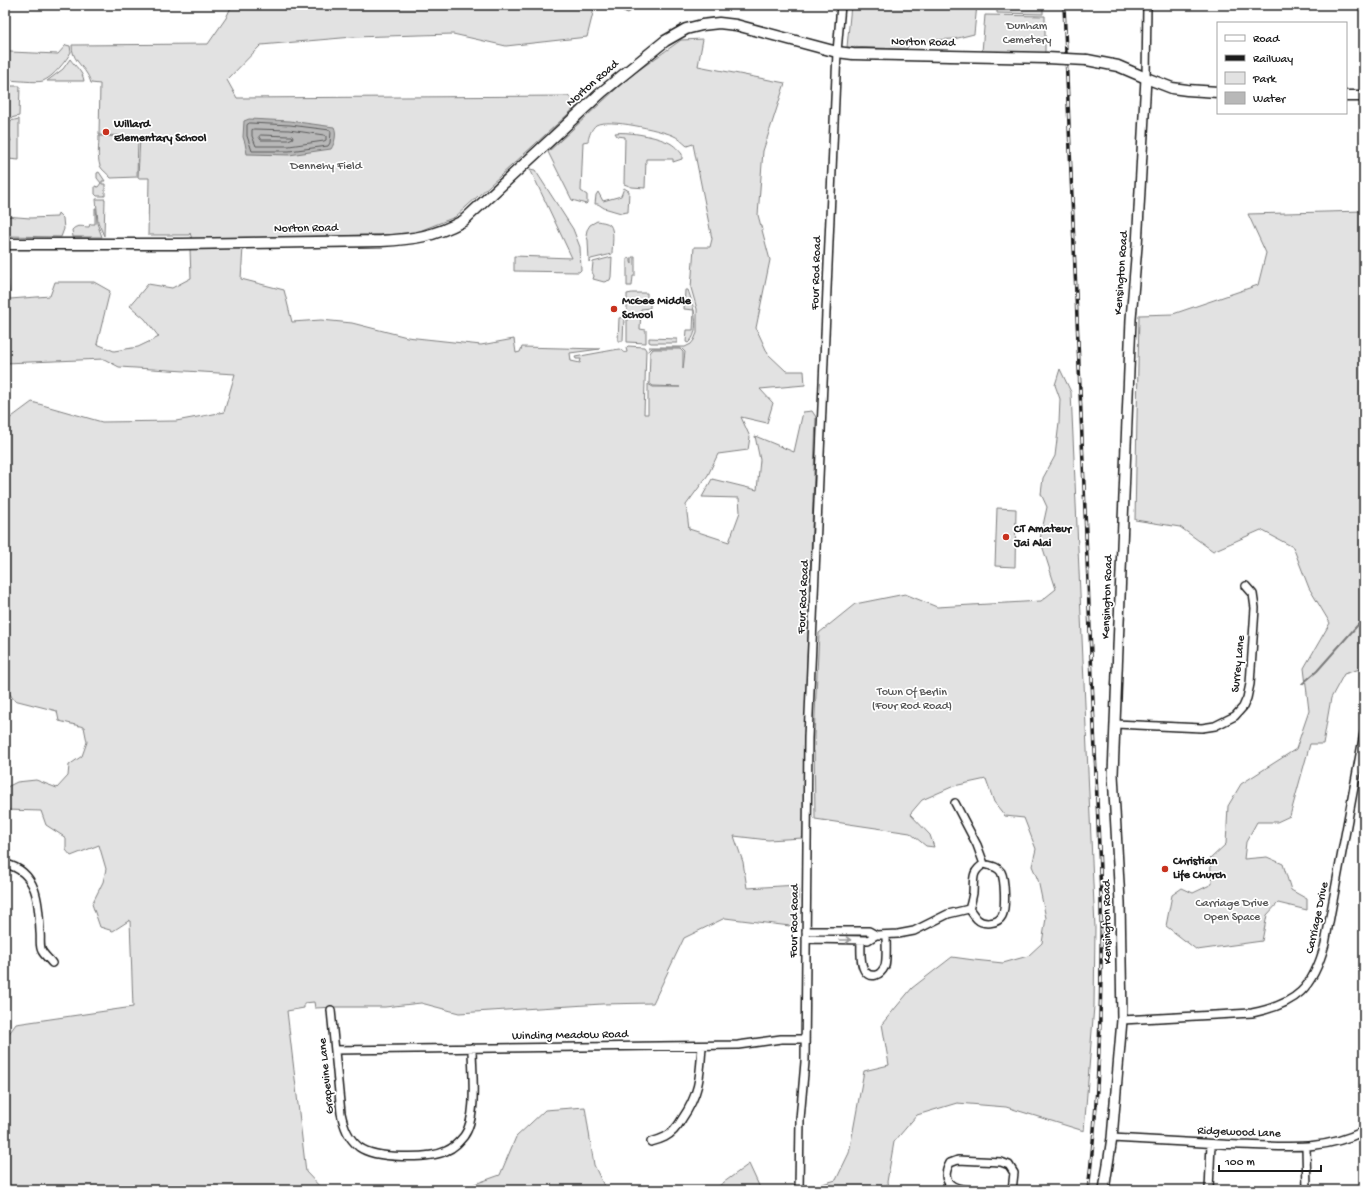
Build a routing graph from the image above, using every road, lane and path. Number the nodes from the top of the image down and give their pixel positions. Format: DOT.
graph roads {
  1 [pos="841,5"];
  2 [pos="1148,5"];
  3 [pos="837,52"];
  4 [pos="1146,78"];
  5 [pos="1217,92"];
  6 [pos="1347,96"];
  7 [pos="1364,96"];
  8 [pos="5,244"];
  9 [pos="1246,586"];
  10 [pos="1115,724"];
  11 [pos="1364,733"];
  12 [pos="955,803"];
  13 [pos="5,864"];
  14 [pos="984,864"];
  15 [pos="969,909"];
  16 [pos="806,931"];
  17 [pos="876,935"];
  18 [pos="886,935"];
  19 [pos="806,939"];
  20 [pos="861,940"];
  21 [pos="52,963"];
  22 [pos="331,1010"];
  23 [pos="1122,1020"];
  24 [pos="805,1039"];
  25 [pos="702,1046"];
  26 [pos="472,1048"];
  27 [pos="335,1050"];
  28 [pos="1364,1131"];
  29 [pos="1112,1138"];
  30 [pos="651,1142"];
  31 [pos="1211,1144"];
  32 [pos="1306,1147"];
  33 [pos="799,1190"];
  34 [pos="971,1190"];
  35 [pos="1012,1190"];
  36 [pos="1104,1190"];
  37 [pos="1209,1190"];
  38 [pos="1307,1190"];
  1 -- 3 [label="street, Four Rod Road"];
  2 -- 4 [label="street, Kensington Road"];
  3 -- 4 [label="main road, Norton Road, bridge"];
  3 -- 8 [label="main road, Norton Road"];
  3 -- 16 [label="street, Four Rod Road"];
  4 -- 5 [label="main road, Norton Road"];
  4 -- 10 [label="street, Kensington Road"];
  6 -- 7 [label="main road"];
  9 -- 10 [label="street, Surrey Lane"];
  10 -- 23 [label="street, Kensington Road"];
  11 -- 23 [label="street, Carriage Drive"];
  12 -- 14 [label="street"];
  13 -- 21 [label="street"];
  14 -- 15 [label="street"];
  14 -- 15 [label="street"];
  15 -- 18 [label="street"];
  16 -- 17 [label="street"];
  16 -- 19 [label="street, Four Rod Road"];
  17 -- 18 [label="street"];
  17 -- 20 [label="street"];
  18 -- 20 [label="street"];
  19 -- 20 [label="street, one-way"];
  19 -- 24 [label="street, Four Rod Road"];
  22 -- 27 [label="street, Grapevine Lane"];
  23 -- 29 [label="street, Kensington Road"];
  24 -- 25 [label="street, Winding Meadow Road"];
  24 -- 33 [label="street, Four Rod Road"];
  25 -- 26 [label="street, Winding Meadow Road"];
  25 -- 30 [label="street"];
  26 -- 27 [label="street, Winding Meadow Road"];
  26 -- 27 [label="street, Grapevine Lane"];
  28 -- 32 [label="street, Ridgewood Lane"];
  29 -- 31 [label="street, Ridgewood Lane"];
  29 -- 36 [label="street, Kensington Road"];
  31 -- 32 [label="street, Ridgewood Lane"];
  31 -- 37 [label="street"];
  32 -- 38 [label="street"];
  34 -- 35 [label="street"];
}
